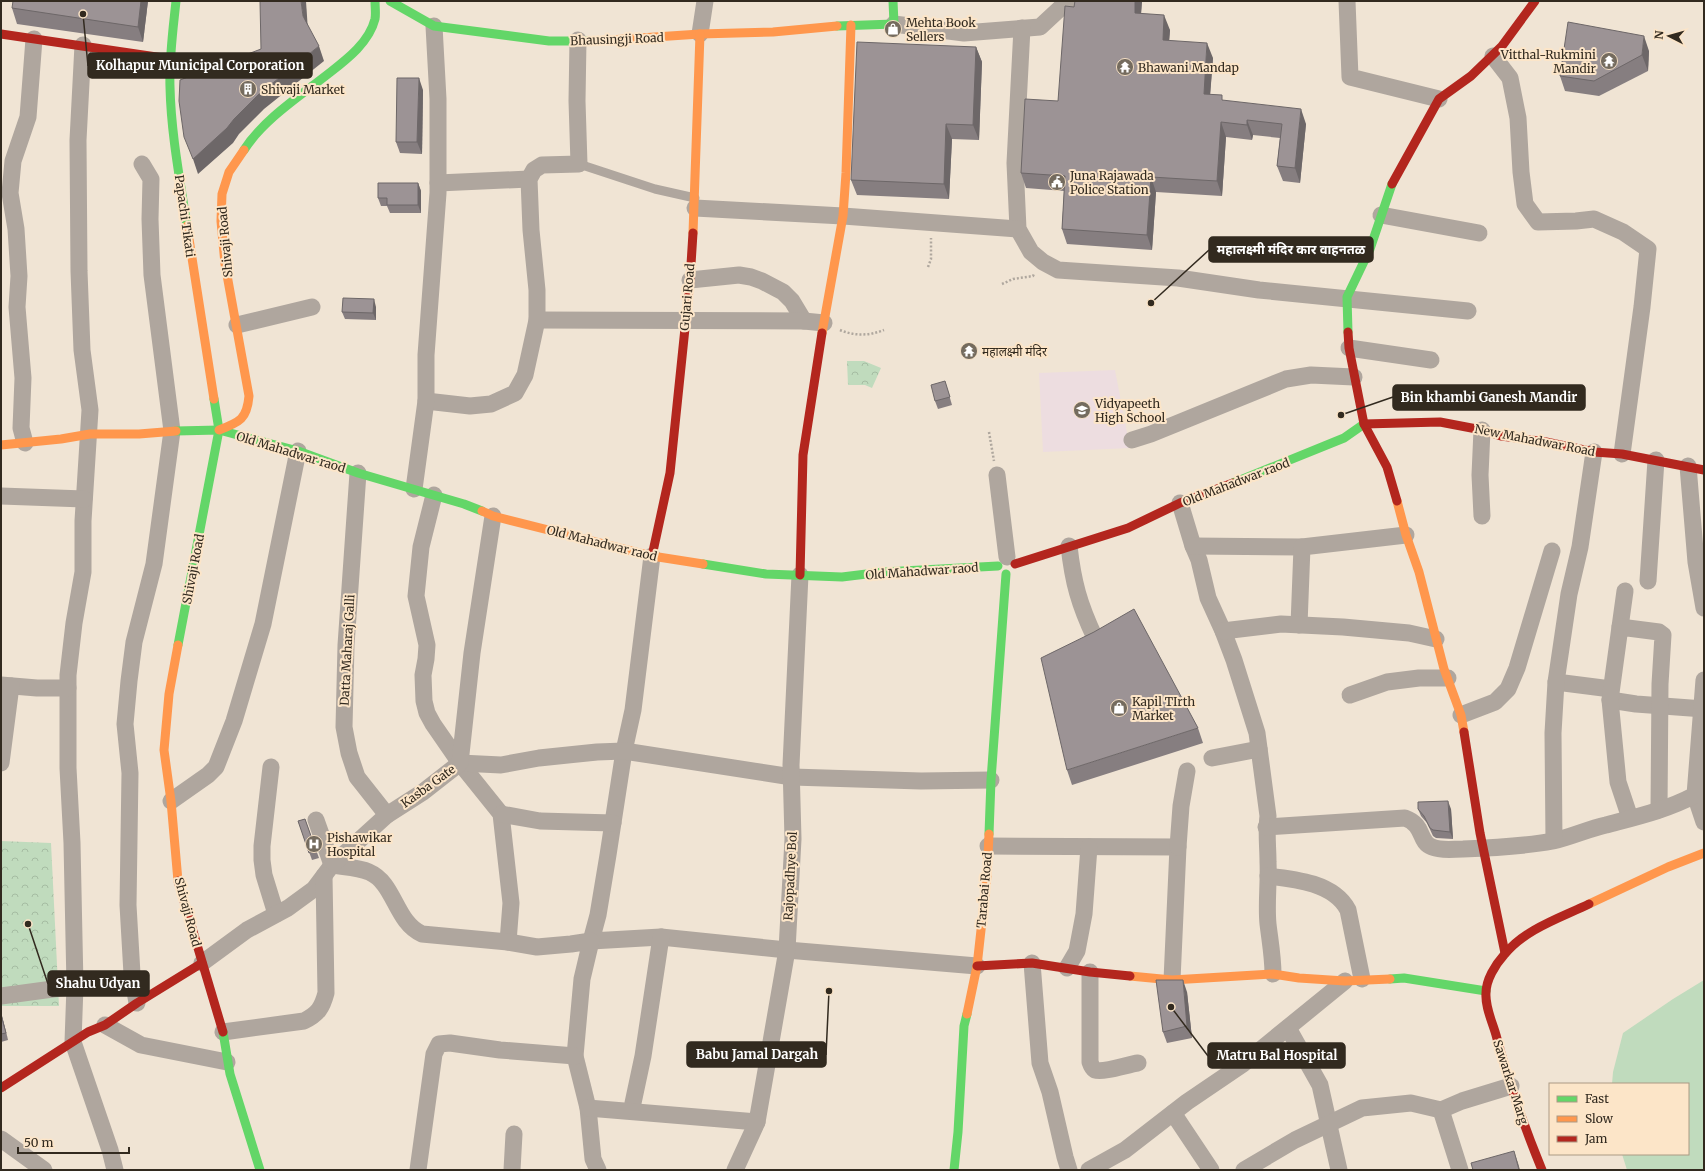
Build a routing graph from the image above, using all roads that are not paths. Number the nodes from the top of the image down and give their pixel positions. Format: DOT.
graph roads {
  1 [pos="176,1"];
  2 [pos="366,1"];
  3 [pos="369,1"];
  4 [pos="375,1"];
  5 [pos="390,1"];
  6 [pos="705,1"];
  7 [pos="893,1"];
  8 [pos="1068,1"];
  9 [pos="1347,1"];
  10 [pos="1535,1"];
  11 [pos="894,24"];
  12 [pos="434,26"];
  13 [pos="851,26"];
  14 [pos="1022,28"];
  15 [pos="1,34"];
  16 [pos="700,34"];
  17 [pos="34,39"];
  18 [pos="578,40"];
  19 [pos="83,45"];
  20 [pos="1492,56"];
  21 [pos="170,59"];
  22 [pos="1439,99"];
  23 [pos="142,164"];
  24 [pos="579,164"];
  25 [pos="529,179"];
  26 [pos="438,183"];
  27 [pos="695,203"];
  28 [pos="843,216"];
  29 [pos="1381,216"];
  30 [pos="1018,229"];
  31 [pos="1479,233"];
  32 [pos="690,280"];
  33 [pos="1347,297"];
  34 [pos="312,306"];
  35 [pos="1468,311"];
  36 [pos="537,320"];
  37 [pos="685,320"];
  38 [pos="804,321"];
  39 [pos="824,323"];
  40 [pos="237,325"];
  41 [pos="1349,348"];
  42 [pos="1431,360"];
  43 [pos="1354,377"];
  44 [pos="426,401"];
  45 [pos="1364,424"];
  46 [pos="219,430"];
  47 [pos="1482,430"];
  48 [pos="172,431"];
  49 [pos="90,434"];
  50 [pos="1132,440"];
  51 [pos="25,443"];
  52 [pos="1,445"];
  53 [pos="298,452"];
  54 [pos="1594,452"];
  55 [pos="1622,454"];
  56 [pos="1656,460"];
  57 [pos="996,468"];
  58 [pos="1696,468"];
  59 [pos="358,473"];
  60 [pos="414,489"];
  61 [pos="434,495"];
  62 [pos="1,496"];
  63 [pos="84,499"];
  64 [pos="1180,503"];
  65 [pos="493,516"];
  66 [pos="1482,516"];
  67 [pos="1406,534"];
  68 [pos="1069,546"];
  69 [pos="1193,546"];
  70 [pos="1302,547"];
  71 [pos="1552,551"];
  72 [pos="652,556"];
  73 [pos="1006,565"];
  74 [pos="800,575"];
  75 [pos="1648,581"];
  76 [pos="1625,591"];
  77 [pos="1704,608"];
  78 [pos="1300,625"];
  79 [pos="1620,627"];
  80 [pos="1223,631"];
  81 [pos="1095,638"];
  82 [pos="1436,638"];
  83 [pos="1448,678"];
  84 [pos="1704,680"];
  85 [pos="1556,682"];
  86 [pos="6,686"];
  87 [pos="68,688"];
  88 [pos="1611,694"];
  89 [pos="1350,695"];
  90 [pos="1660,705"];
  91 [pos="1703,709"];
  92 [pos="1461,715"];
  93 [pos="1259,749"];
  94 [pos="624,751"];
  95 [pos="1212,758"];
  96 [pos="1,763"];
  97 [pos="460,763"];
  98 [pos="271,767"];
  99 [pos="1187,771"];
  100 [pos="792,777"];
  101 [pos="991,780"];
  102 [pos="1695,795"];
  103 [pos="171,801"];
  104 [pos="1659,810"];
  105 [pos="501,814"];
  106 [pos="387,815"];
  107 [pos="1630,818"];
  108 [pos="316,820"];
  109 [pos="1704,822"];
  110 [pos="613,823"];
  111 [pos="1266,827"];
  112 [pos="1554,840"];
  113 [pos="988,846"];
  114 [pos="1089,847"];
  115 [pos="1178,847"];
  116 [pos="1483,848"];
  117 [pos="1704,853"];
  118 [pos="328,871"];
  119 [pos="1268,876"];
  120 [pos="276,914"];
  121 [pos="661,937"];
  122 [pos="591,941"];
  123 [pos="508,942"];
  124 [pos="787,950"];
  125 [pos="1505,953"];
  126 [pos="202,963"];
  127 [pos="1032,963"];
  128 [pos="976,966"];
  129 [pos="1067,968"];
  130 [pos="1090,972"];
  131 [pos="1273,974"];
  132 [pos="1362,979"];
  133 [pos="1172,980"];
  134 [pos="1345,981"];
  135 [pos="75,986"];
  136 [pos="1486,991"];
  137 [pos="1,996"];
  138 [pos="137,1003"];
  139 [pos="105,1026"];
  140 [pos="1288,1028"];
  141 [pos="223,1032"];
  142 [pos="73,1042"];
  143 [pos="575,1056"];
  144 [pos="227,1062"];
  145 [pos="1138,1063"];
  146 [pos="1510,1086"];
  147 [pos="1,1088"];
  148 [pos="633,1103"];
  149 [pos="588,1108"];
  150 [pos="1442,1110"];
  151 [pos="1173,1112"];
  152 [pos="757,1122"];
  153 [pos="1329,1124"];
  154 [pos="514,1134"];
  155 [pos="1,1139"];
  156 [pos="44,1170"];
  157 [pos="115,1170"];
  158 [pos="260,1170"];
  159 [pos="418,1170"];
  160 [pos="512,1170"];
  161 [pos="598,1170"];
  162 [pos="735,1170"];
  163 [pos="954,1170"];
  164 [pos="1069,1170"];
  165 [pos="1089,1170"];
  166 [pos="1211,1170"];
  167 [pos="1244,1170"];
  168 [pos="1339,1170"];
  169 [pos="1460,1170"];
  170 [pos="1542,1170"];
  1 -- 21 [label="main road, Papachi Tikati"];
  2 -- 3 [label="main road"];
  4 -- 40 [label="main road, Shivaji Road"];
  5 -- 12 [label="main road, Bhausingji Road"];
  6 -- 16 [label="street"];
  7 -- 11 [label="main road"];
  8 -- 14 [label="street"];
  9 -- 22 [label="street"];
  10 -- 20 [label="main road"];
  11 -- 13 [label="main road, Bhausingji Road"];
  11 -- 14 [label="street"];
  12 -- 18 [label="main road, Bhausingji Road"];
  12 -- 26 [label="street"];
  13 -- 16 [label="main road, Bhausingji Road"];
  13 -- 28 [label="main road"];
  14 -- 30 [label="street"];
  15 -- 17 [label="main road"];
  16 -- 18 [label="main road, Bhausingji Road"];
  16 -- 27 [label="main road, Gujari Road"];
  17 -- 19 [label="main road"];
  17 -- 51 [label="street"];
  18 -- 24 [label="street"];
  19 -- 21 [label="main road"];
  19 -- 49 [label="street"];
  20 -- 22 [label="main road"];
  20 -- 55 [label="street"];
  21 -- 46 [label="main road, Papachi Tikati"];
  22 -- 29 [label="main road"];
  23 -- 48 [label="street"];
  24 -- 25 [label="street"];
  24 -- 27 [label="lane"];
  25 -- 26 [label="street"];
  25 -- 36 [label="street"];
  26 -- 44 [label="street"];
  27 -- 28 [label="street"];
  27 -- 32 [label="main road, Gujari Road"];
  28 -- 30 [label="street"];
  28 -- 39 [label="main road"];
  29 -- 31 [label="street"];
  29 -- 33 [label="main road"];
  30 -- 33 [label="street"];
  32 -- 37 [label="main road, Gujari Road"];
  32 -- 38 [label="street"];
  33 -- 35 [label="street"];
  33 -- 41 [label="main road"];
  34 -- 40 [label="street"];
  36 -- 37 [label="street"];
  36 -- 44 [label="street"];
  37 -- 38 [label="street"];
  37 -- 72 [label="main road, Gujari Road"];
  38 -- 39 [label="street"];
  39 -- 74 [label="main road"];
  40 -- 46 [label="main road, Shivaji Road"];
  41 -- 42 [label="street"];
  41 -- 43 [label="main road"];
  43 -- 45 [label="main road"];
  43 -- 50 [label="street"];
  44 -- 60 [label="street"];
  45 -- 47 [label="main road, New Mahadwar Road"];
  45 -- 64 [label="main road, Old Mahadwar raod"];
  45 -- 67 [label="main road"];
  46 -- 48 [label="main road"];
  46 -- 53 [label="main road, Old Mahadwar raod"];
  46 -- 103 [label="main road, Shivaji Road"];
  47 -- 54 [label="main road, New Mahadwar Road"];
  47 -- 66 [label="street"];
  48 -- 49 [label="main road"];
  48 -- 138 [label="street"];
  49 -- 51 [label="main road"];
  49 -- 63 [label="street"];
  51 -- 52 [label="main road"];
  53 -- 59 [label="main road, Old Mahadwar raod"];
  53 -- 103 [label="street"];
  54 -- 55 [label="main road, New Mahadwar Road"];
  54 -- 85 [label="street"];
  55 -- 56 [label="main road, New Mahadwar Road"];
  56 -- 58 [label="main road, New Mahadwar Road"];
  56 -- 75 [label="street"];
  57 -- 73 [label="street"];
  58 -- 77 [label="street"];
  59 -- 60 [label="main road, Old Mahadwar raod"];
  59 -- 106 [label="street, Datta Maharaj Galli"];
  60 -- 61 [label="main road, Old Mahadwar raod"];
  61 -- 65 [label="main road, Old Mahadwar raod"];
  61 -- 97 [label="street"];
  62 -- 63 [label="street"];
  63 -- 87 [label="street"];
  64 -- 68 [label="main road, Old Mahadwar raod"];
  64 -- 69 [label="street"];
  65 -- 72 [label="main road, Old Mahadwar raod"];
  65 -- 97 [label="street, Kasba Gate"];
  67 -- 70 [label="street"];
  67 -- 82 [label="main road"];
  68 -- 73 [label="main road, Old Mahadwar raod"];
  68 -- 81 [label="street"];
  69 -- 70 [label="street"];
  69 -- 80 [label="street"];
  70 -- 78 [label="street"];
  71 -- 92 [label="street"];
  72 -- 74 [label="main road, Old Mahadwar raod"];
  72 -- 94 [label="street"];
  73 -- 74 [label="main road, Old Mahadwar raod"];
  73 -- 101 [label="main road, Tarabai Road"];
  74 -- 100 [label="street, Rajopadhye Bol"];
  76 -- 79 [label="street"];
  78 -- 80 [label="street"];
  78 -- 82 [label="street"];
  79 -- 88 [label="street"];
  79 -- 90 [label="street"];
  80 -- 93 [label="street"];
  82 -- 83 [label="main road"];
  83 -- 89 [label="street"];
  83 -- 92 [label="main road"];
  84 -- 91 [label="street"];
  85 -- 88 [label="street"];
  85 -- 112 [label="street"];
  86 -- 87 [label="street"];
  86 -- 96 [label="street"];
  87 -- 135 [label="street"];
  88 -- 90 [label="street"];
  88 -- 107 [label="street"];
  90 -- 91 [label="street"];
  90 -- 104 [label="street"];
  91 -- 102 [label="street"];
  92 -- 116 [label="main road"];
  93 -- 95 [label="street"];
  93 -- 111 [label="street"];
  94 -- 97 [label="street"];
  94 -- 100 [label="street"];
  94 -- 110 [label="street"];
  97 -- 105 [label="street"];
  97 -- 106 [label="street, Kasba Gate"];
  98 -- 120 [label="street"];
  99 -- 115 [label="street"];
  100 -- 101 [label="street"];
  100 -- 124 [label="street, Rajopadhye Bol"];
  101 -- 113 [label="main road, Tarabai Road"];
  102 -- 104 [label="street"];
  102 -- 109 [label="street"];
  103 -- 126 [label="main road, Shivaji Road"];
  104 -- 107 [label="street"];
  105 -- 110 [label="street"];
  105 -- 123 [label="street"];
  106 -- 118 [label="street, Kasba Gate"];
  107 -- 112 [label="street"];
  108 -- 118 [label="street"];
  110 -- 122 [label="street"];
  111 -- 116 [label="street"];
  111 -- 119 [label="street"];
  112 -- 116 [label="street"];
  113 -- 114 [label="street"];
  113 -- 128 [label="main road, Tarabai Road"];
  114 -- 115 [label="street"];
  114 -- 129 [label="street"];
  115 -- 133 [label="street"];
  116 -- 125 [label="main road"];
  117 -- 125 [label="main road"];
  118 -- 120 [label="street, Kasba Gate"];
  118 -- 123 [label="street"];
  118 -- 141 [label="street"];
  119 -- 131 [label="street"];
  119 -- 132 [label="street"];
  120 -- 126 [label="street, Kasba Gate"];
  121 -- 122 [label="street"];
  121 -- 124 [label="street"];
  121 -- 148 [label="street"];
  122 -- 123 [label="street"];
  122 -- 143 [label="street"];
  124 -- 128 [label="street"];
  124 -- 152 [label="street, Rajopadhye Bol"];
  125 -- 136 [label="main road"];
  126 -- 138 [label="main road"];
  126 -- 141 [label="main road, Shivaji Road"];
  127 -- 128 [label="main road"];
  127 -- 129 [label="main road"];
  127 -- 164 [label="street"];
  128 -- 163 [label="main road, Tarabai Road"];
  129 -- 130 [label="main road"];
  130 -- 133 [label="main road"];
  130 -- 145 [label="street"];
  131 -- 133 [label="main road"];
  131 -- 134 [label="main road"];
  132 -- 134 [label="main road"];
  132 -- 136 [label="main road"];
  134 -- 140 [label="street"];
  135 -- 137 [label="street"];
  135 -- 142 [label="street"];
  136 -- 146 [label="main road, Sawarkar Marg"];
  138 -- 139 [label="main road"];
  139 -- 142 [label="main road"];
  139 -- 144 [label="street"];
  140 -- 151 [label="street"];
  140 -- 153 [label="street"];
  141 -- 144 [label="main road, Shivaji Road"];
  142 -- 147 [label="main road"];
  142 -- 157 [label="street"];
  143 -- 149 [label="street"];
  143 -- 159 [label="street"];
  144 -- 158 [label="main road, Shivaji Road"];
  146 -- 150 [label="street"];
  146 -- 170 [label="main road, Sawarkar Marg"];
  149 -- 152 [label="street"];
  149 -- 161 [label="street"];
  150 -- 153 [label="street"];
  150 -- 169 [label="street"];
  151 -- 165 [label="street"];
  151 -- 166 [label="street"];
  152 -- 162 [label="street, Rajopadhye Bol"];
  153 -- 167 [label="street"];
  153 -- 168 [label="street"];
  154 -- 160 [label="street"];
  155 -- 156 [label="street"];
}
